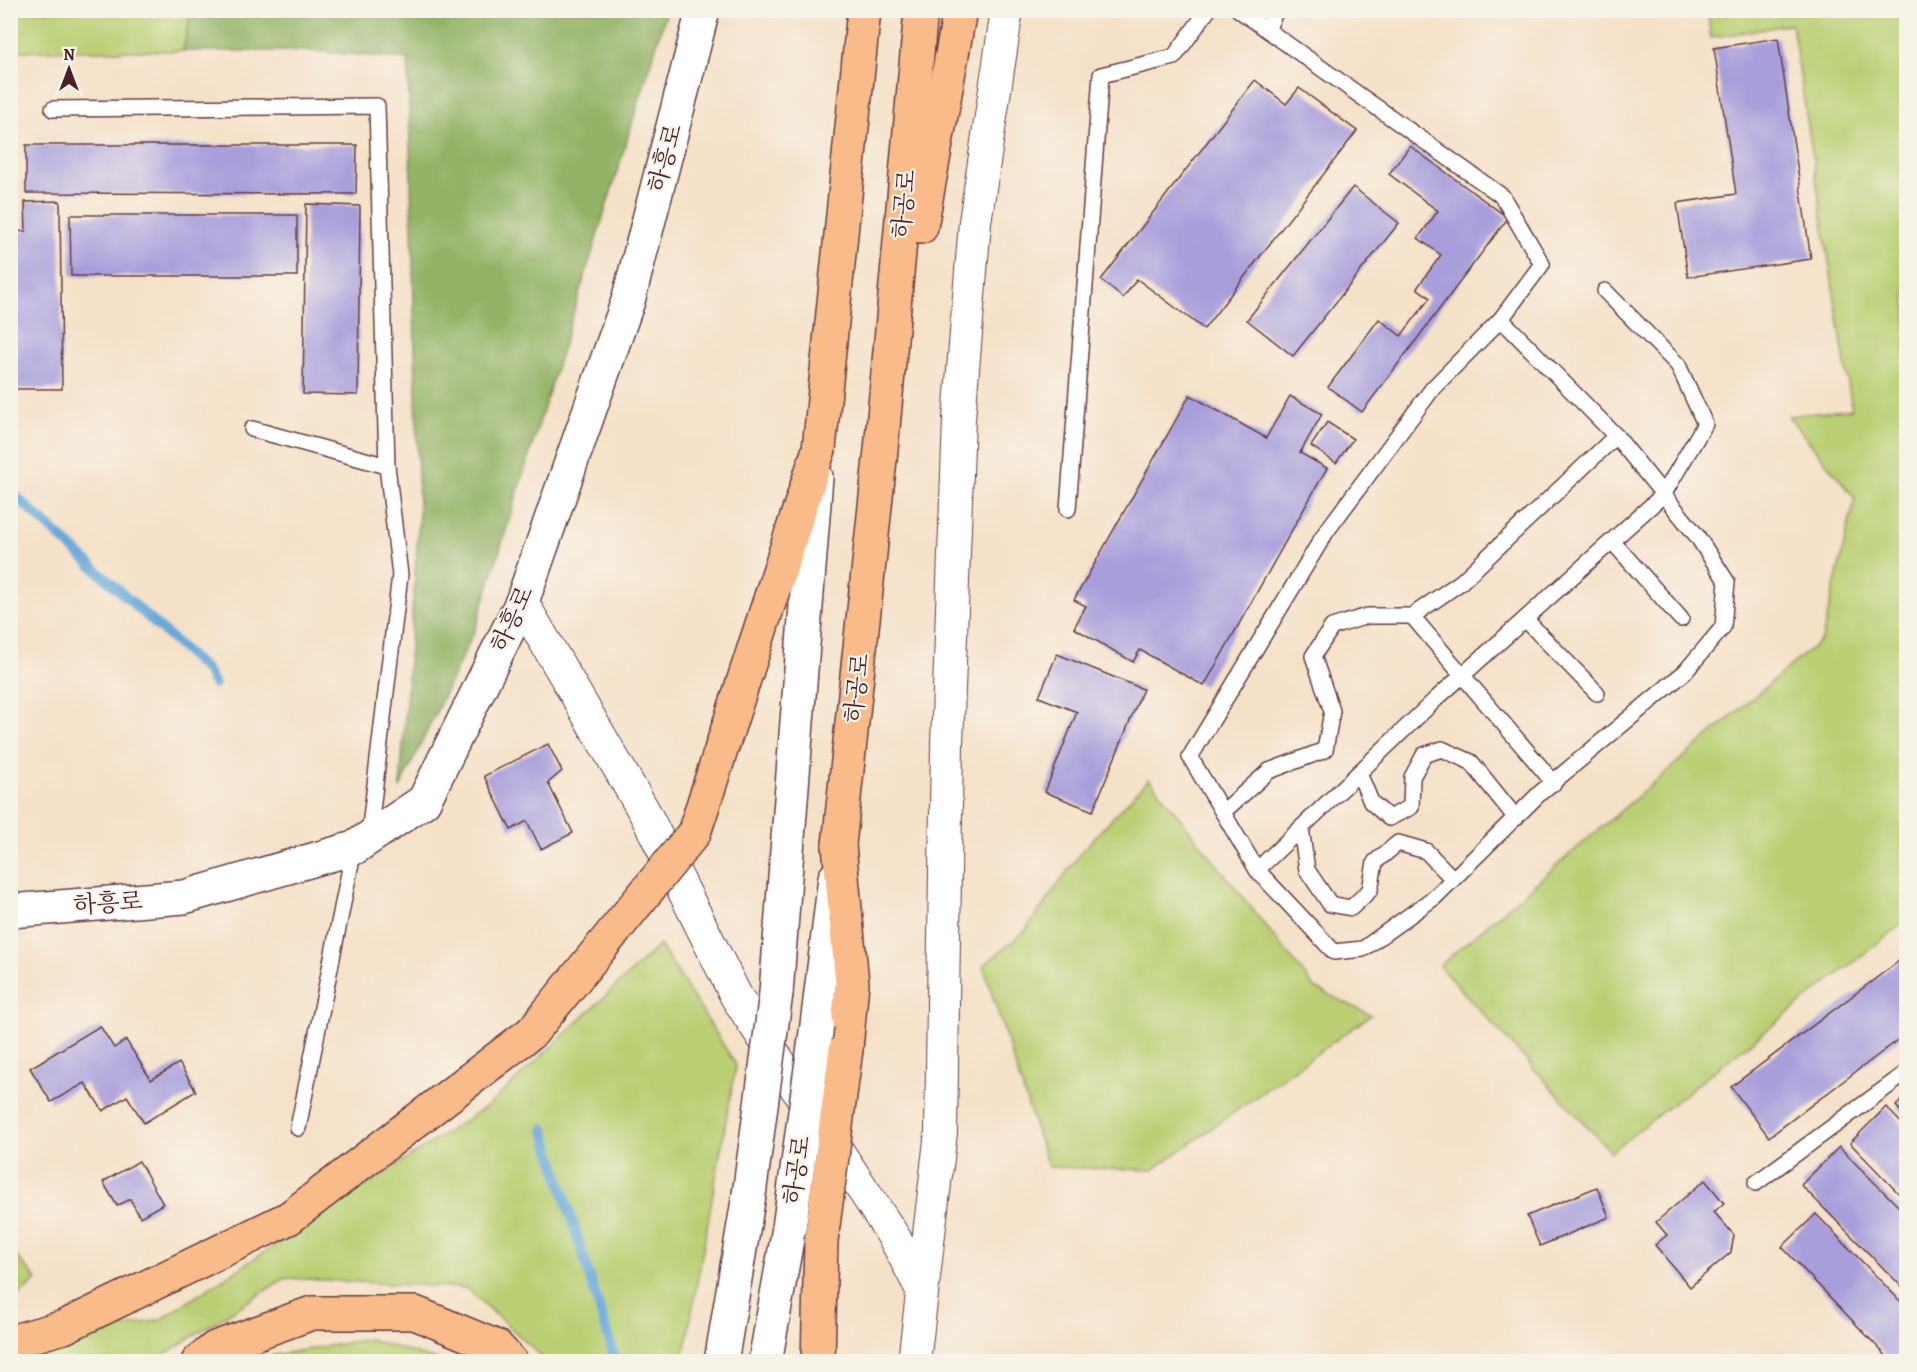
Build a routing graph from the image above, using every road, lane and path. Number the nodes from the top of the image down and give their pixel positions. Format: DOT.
graph roads {
  1 [pos="704,10"];
  2 [pos="864,10"];
  3 [pos="921,10"];
  4 [pos="960,10"];
  5 [pos="1007,10"];
  6 [pos="1208,10"];
  7 [pos="1239,10"];
  8 [pos="1276,10"];
  9 [pos="1268,28"];
  10 [pos="53,109"];
  11 [pos="1605,291"];
  12 [pos="1502,319"];
  13 [pos="252,429"];
  14 [pos="1616,436"];
  15 [pos="819,449"];
  16 [pos="881,450"];
  17 [pos="387,466"];
  18 [pos="1663,495"];
  19 [pos="1068,509"];
  20 [pos="1612,541"];
  21 [pos="522,602"];
  22 [pos="1412,616"];
  23 [pos="1525,619"];
  24 [pos="1681,619"];
  25 [pos="1461,676"];
  26 [pos="1597,693"];
  27 [pos="1359,773"];
  28 [pos="1554,783"];
  29 [pos="1223,812"];
  30 [pos="1516,818"];
  31 [pos="1301,828"];
  32 [pos="362,843"];
  33 [pos="839,845"];
  34 [pos="1257,870"];
  35 [pos="1453,879"];
  36 [pos="11,909"];
  37 [pos="1906,1073"];
  38 [pos="298,1128"];
  39 [pos="1756,1182"];
  40 [pos="921,1288"];
  41 [pos="10,1342"];
  42 [pos="198,1362"];
  43 [pos="511,1362"];
  44 [pos="721,1362"];
  45 [pos="765,1362"];
  46 [pos="818,1362"];
  47 [pos="914,1362"];
  1 -- 21 [label="street, 하흥로"];
  2 -- 15 [label="main road, 하공로"];
  3 -- 16 [label="main road, 하공로"];
  4 -- 16 [label="main road"];
  5 -- 40 [label="street"];
  6 -- 19 [label="lane"];
  7 -- 9 [label="lane"];
  8 -- 9 [label="lane"];
  9 -- 12 [label="lane"];
  10 -- 17 [label="lane"];
  11 -- 18 [label="lane"];
  12 -- 14 [label="lane"];
  12 -- 29 [label="lane"];
  13 -- 17 [label="lane"];
  14 -- 18 [label="lane"];
  14 -- 22 [label="lane"];
  15 -- 41 [label="main road, bridge"];
  15 -- 44 [label="street, 하공로, bridge"];
  16 -- 33 [label="main road, 하공로"];
  17 -- 32 [label="lane"];
  18 -- 20 [label="lane"];
  18 -- 28 [label="lane"];
  20 -- 23 [label="lane"];
  20 -- 24 [label="lane"];
  21 -- 32 [label="street, 하흥로"];
  21 -- 40 [label="street"];
  22 -- 25 [label="lane"];
  22 -- 29 [label="lane"];
  23 -- 25 [label="lane"];
  23 -- 26 [label="lane"];
  25 -- 27 [label="lane"];
  25 -- 28 [label="lane"];
  27 -- 30 [label="lane"];
  27 -- 31 [label="lane"];
  28 -- 30 [label="lane"];
  29 -- 34 [label="lane"];
  30 -- 35 [label="lane"];
  31 -- 34 [label="lane"];
  31 -- 35 [label="lane"];
  32 -- 36 [label="street, 하흥로"];
  32 -- 38 [label="lane"];
  33 -- 45 [label="street, 하공로, bridge"];
  33 -- 46 [label="main road, bridge"];
  34 -- 35 [label="lane"];
  37 -- 39 [label="lane"];
  40 -- 47 [label="street"];
  42 -- 43 [label="main road"];
}
